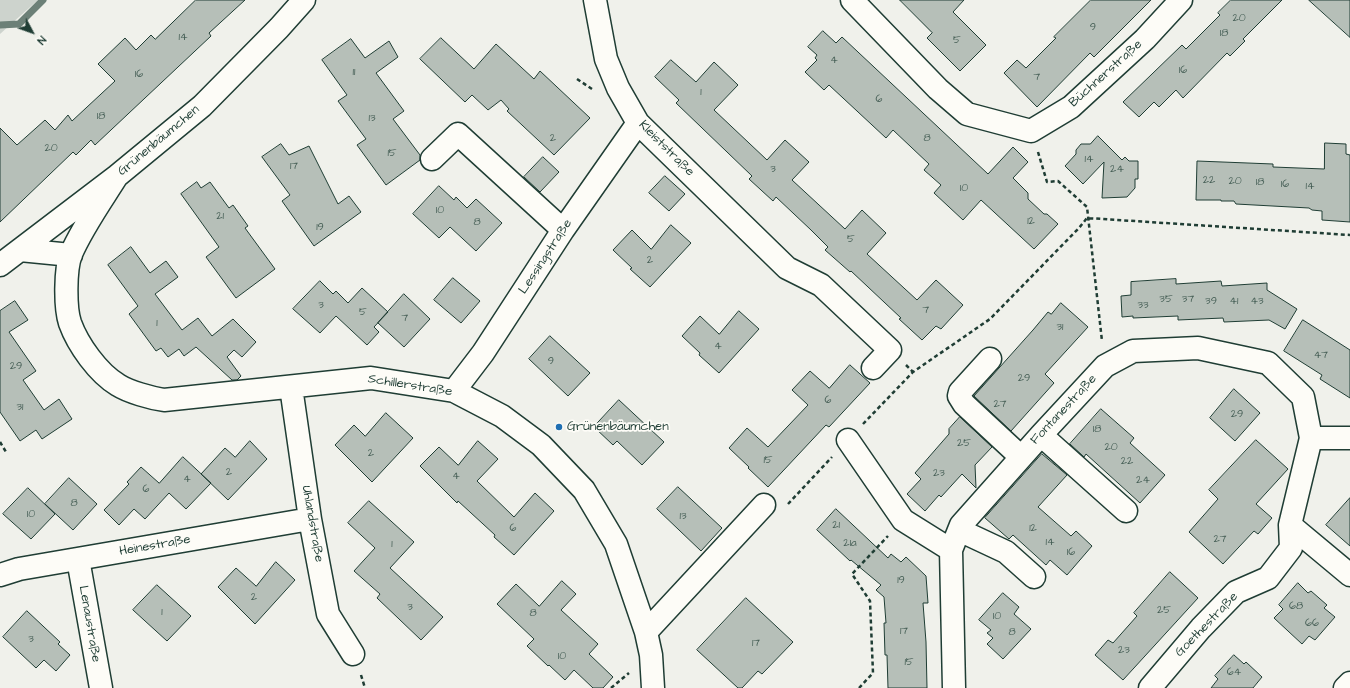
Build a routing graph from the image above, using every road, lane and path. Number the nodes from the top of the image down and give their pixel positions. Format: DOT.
graph roads {
  1 [pos="304,0"];
  2 [pos="595,0"];
  3 [pos="852,0"];
  4 [pos="1181,0"];
  5 [pos="577,79"];
  6 [pos="589,87"];
  7 [pos="638,123"];
  8 [pos="1031,131"];
  9 [pos="432,159"];
  10 [pos="117,176"];
  11 [pos="1087,218"];
  12 [pos="563,230"];
  13 [pos="1350,235"];
  14 [pos="20,250"];
  15 [pos="71,255"];
  16 [pos="0,264"];
  17 [pos="990,359"];
  18 [pos="1105,366"];
  19 [pos="873,368"];
  20 [pos="291,387"];
  21 [pos="454,391"];
  22 [pos="1041,435"];
  23 [pos="1311,438"];
  24 [pos="1350,438"];
  25 [pos="0,442"];
  26 [pos="842,446"];
  27 [pos="6,452"];
  28 [pos="1021,457"];
  29 [pos="775,506"];
  30 [pos="1126,511"];
  31 [pos="310,518"];
  32 [pos="903,520"];
  33 [pos="1290,525"];
  34 [pos="959,530"];
  35 [pos="951,550"];
  36 [pos="78,559"];
  37 [pos="0,575"];
  38 [pos="1350,575"];
  39 [pos="1034,577"];
  40 [pos="646,632"];
  41 [pos="353,654"];
  42 [pos="1350,683"];
  43 [pos="101,688"];
  44 [pos="653,688"];
  45 [pos="859,688"];
  46 [pos="954,688"];
  47 [pos="1150,688"];
  48 [pos="1345,688"];
  1 -- 10 [label="street, Grünenbäumchen"];
  2 -- 7 [label="street, Kleiststraße"];
  3 -- 8 [label="street"];
  4 -- 8 [label="street, Büchnerstraße"];
  5 -- 6 [label="path"];
  7 -- 12 [label="street, Lessingstraße"];
  7 -- 19 [label="street, Kleiststraße"];
  8 -- 11 [label="path"];
  9 -- 12 [label="street"];
  10 -- 14 [label="street, Grünenbäumchen"];
  10 -- 15 [label="street, Schillerstraße"];
  11 -- 13 [label="path"];
  11 -- 18 [label="path"];
  11 -- 26 [label="path"];
  12 -- 21 [label="street, Lessingstraße"];
  14 -- 15 [label="street"];
  14 -- 16 [label="street, Grünenbäumchen"];
  15 -- 20 [label="street, Schillerstraße"];
  17 -- 28 [label="street"];
  18 -- 22 [label="street, Fontanestraße"];
  18 -- 23 [label="street, Fontanestraße"];
  20 -- 21 [label="street, Schillerstraße"];
  20 -- 31 [label="street, Uhlandstraße"];
  21 -- 40 [label="street, Schillerstraße"];
  22 -- 28 [label="street, Fontanestraße"];
  22 -- 30 [label="street"];
  23 -- 24 [label="street"];
  23 -- 33 [label="street, Goethestraße"];
  25 -- 27 [label="path"];
  26 -- 29 [label="path"];
  26 -- 32 [label="street"];
  28 -- 34 [label="street, Fontanestraße"];
  29 -- 40 [label="street"];
  31 -- 36 [label="street, Heinestraße"];
  31 -- 41 [label="street, Uhlandstraße"];
  32 -- 35 [label="street"];
  32 -- 45 [label="path"];
  33 -- 38 [label="street"];
  33 -- 47 [label="street, Goethestraße"];
  34 -- 35 [label="street, Fontanestraße"];
  34 -- 39 [label="street"];
  35 -- 46 [label="street, Fontanestraße"];
  36 -- 37 [label="street, Heinestraße"];
  36 -- 43 [label="street, Lenaustraße"];
  40 -- 44 [label="street, Schillerstraße"];
  42 -- 48 [label="street"];
}
